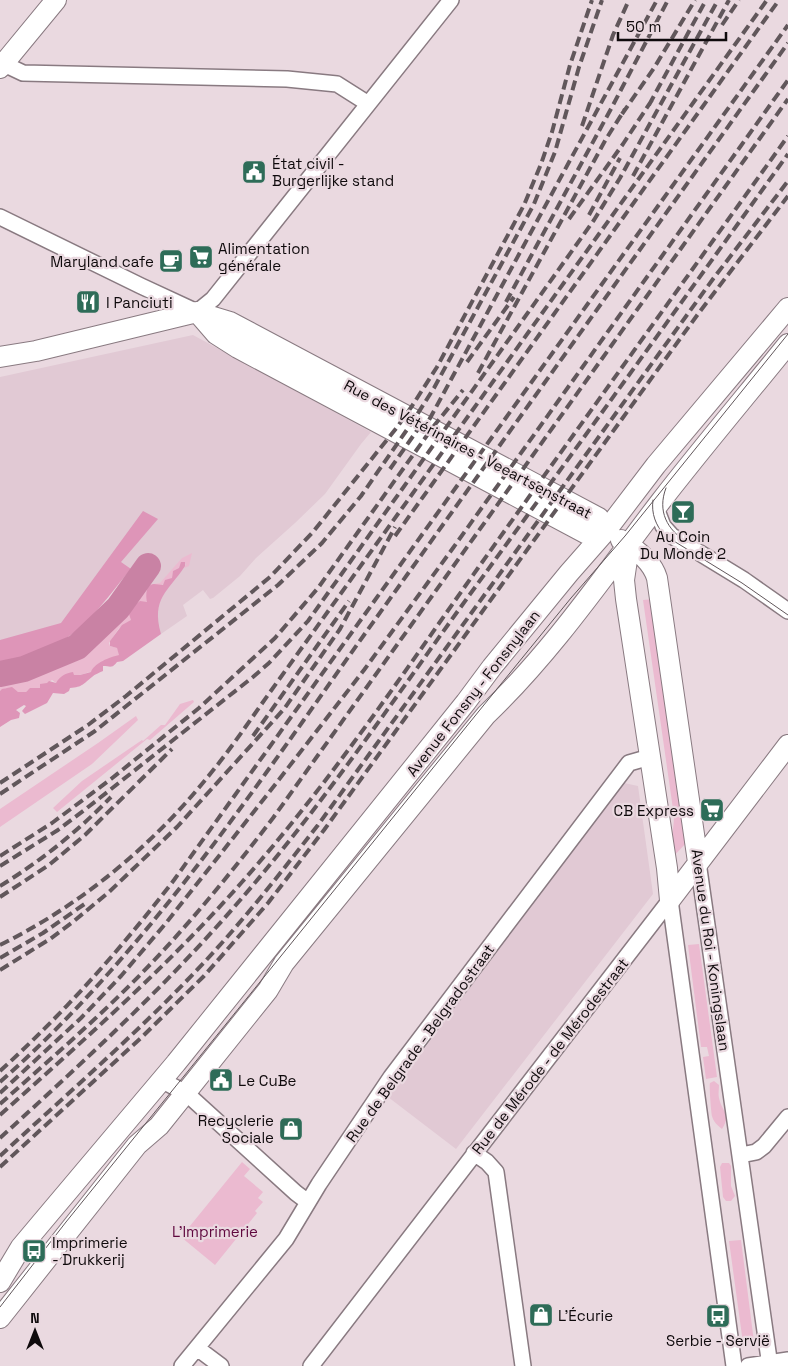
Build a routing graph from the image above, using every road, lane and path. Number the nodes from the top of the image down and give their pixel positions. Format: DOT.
graph roads {
  1 [pos="56,0"];
  2 [pos="451,0"];
  3 [pos="2,66"];
  4 [pos="368,103"];
  5 [pos="0,217"];
  6 [pos="788,308"];
  7 [pos="197,312"];
  8 [pos="788,344"];
  9 [pos="0,356"];
  10 [pos="658,506"];
  11 [pos="606,532"];
  12 [pos="629,544"];
  13 [pos="788,611"];
  14 [pos="788,746"];
  15 [pos="650,757"];
  16 [pos="698,862"];
  17 [pos="670,900"];
  18 [pos="161,1080"];
  19 [pos="186,1093"];
  20 [pos="788,1117"];
  21 [pos="474,1153"];
  22 [pos="741,1155"];
  23 [pos="308,1202"];
  24 [pos="0,1282"];
  25 [pos="0,1318"];
  26 [pos="197,1348"];
  27 [pos="788,1360"];
  28 [pos="770,1364"];
  29 [pos="182,1366"];
  30 [pos="221,1366"];
  31 [pos="311,1366"];
  32 [pos="523,1366"];
  33 [pos="734,1366"];
  34 [pos="748,1366"];
  1 -- 3 [label="main road"];
  2 -- 4 [label="street"];
  3 -- 4 [label="street"];
  4 -- 7 [label="street"];
  5 -- 7 [label="street, Rue des Vétérinaires - Veeartsenstraat"];
  6 -- 11 [label="main road, Avenue Fonsny - Fonsnylaan"];
  7 -- 9 [label="main road"];
  7 -- 11 [label="main road, Rue des Vétérinaires - Veeartsenstraat"];
  8 -- 10 [label="main road, Avenue Fonsny - Fonsnylaan"];
  10 -- 12 [label="main road, Avenue Fonsny - Fonsnylaan"];
  10 -- 13 [label="street"];
  11 -- 12 [label="main road, Avenue du Roi - Koningslaan"];
  11 -- 18 [label="main road, Avenue Fonsny - Fonsnylaan"];
  12 -- 15 [label="main road"];
  12 -- 16 [label="main road, Avenue du Roi - Koningslaan"];
  12 -- 19 [label="main road, Avenue Fonsny - Fonsnylaan"];
  14 -- 16 [label="main road, Rue de Mérode - de Mérodestraat"];
  15 -- 17 [label="main road"];
  15 -- 23 [label="street, Rue de Belgrade - Belgradostraat"];
  16 -- 17 [label="main road, Rue de Mérode - de Mérodestraat"];
  16 -- 22 [label="street, Avenue du Roi - Koningslaan"];
  17 -- 21 [label="street, Rue de Mérode - de Mérodestraat"];
  17 -- 33 [label="street"];
  18 -- 19 [label="street"];
  18 -- 24 [label="main road, Avenue Fonsny - Fonsnylaan"];
  19 -- 23 [label="street"];
  19 -- 25 [label="main road, Avenue Fonsny - Fonsnylaan"];
  20 -- 22 [label="street"];
  21 -- 31 [label="street, Rue de Mérode - de Mérodestraat"];
  21 -- 32 [label="street"];
  22 -- 28 [label="street, Avenue du Roi - Koningslaan"];
  23 -- 26 [label="street, Rue de Belgrade - Belgradostraat"];
  26 -- 29 [label="street, Rue de Belgrade - Belgradostraat"];
  26 -- 30 [label="street"];
  27 -- 28 [label="street"];
  28 -- 34 [label="street"];
}
